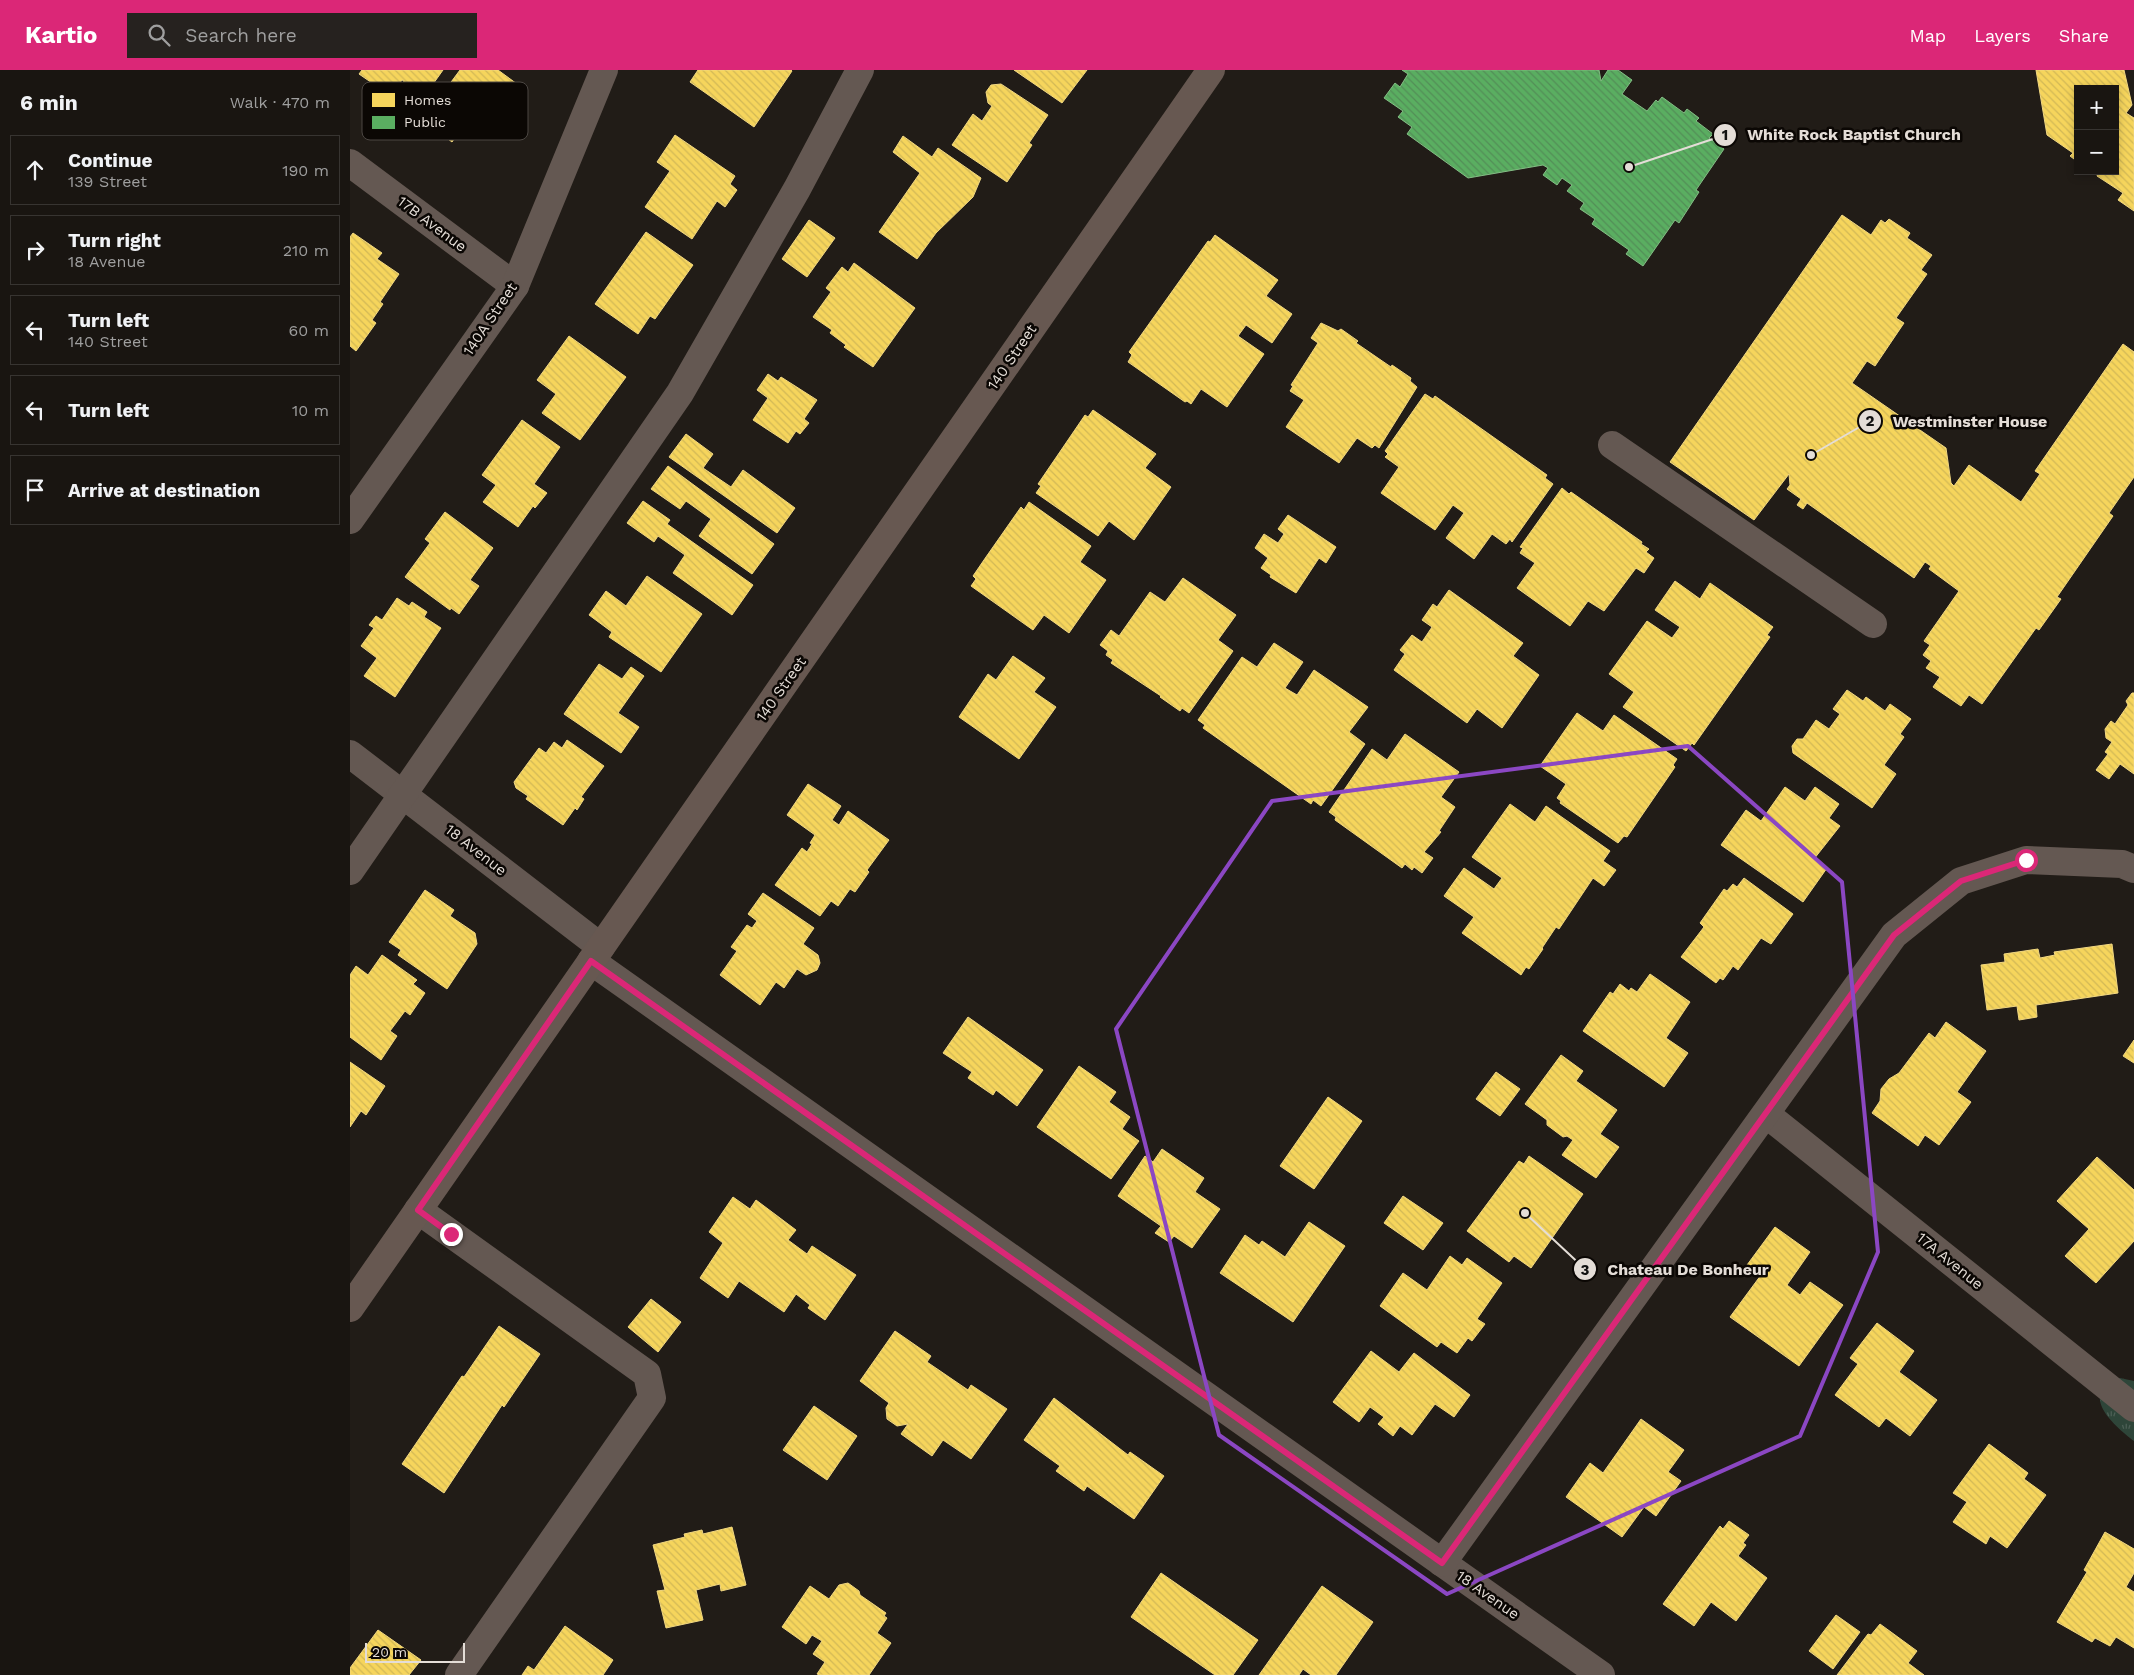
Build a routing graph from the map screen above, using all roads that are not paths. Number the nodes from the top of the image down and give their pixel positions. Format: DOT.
graph roads {
  1 [pos="604,70"];
  2 [pos="860,70"];
  3 [pos="1211,70"];
  4 [pos="350,163"];
  5 [pos="515,286"];
  6 [pos="1612,445"];
  7 [pos="350,520"];
  8 [pos="1873,624"];
  9 [pos="350,754"];
  10 [pos="404,795"];
  11 [pos="2134,869"];
  12 [pos="350,871"];
  13 [pos="596,954"];
  14 [pos="1766,1114"];
  15 [pos="418,1210"];
  16 [pos="350,1308"];
  17 [pos="2134,1408"];
  18 [pos="1442,1563"];
  19 [pos="459,1675"];
  20 [pos="1600,1675"];
  1 -- 5 [label="street, 140A Street"];
  2 -- 10 [label="street"];
  3 -- 13 [label="main road, 140 Street"];
  4 -- 5 [label="street, 17B Avenue"];
  5 -- 7 [label="street, 140A Street"];
  6 -- 8 [label="street"];
  9 -- 10 [label="street, 18 Avenue"];
  10 -- 12 [label="street"];
  10 -- 13 [label="street, 18 Avenue"];
  11 -- 14 [label="street"];
  13 -- 15 [label="main road, 140 Street"];
  13 -- 18 [label="street, 18 Avenue"];
  14 -- 17 [label="street, 17A Avenue"];
  14 -- 18 [label="street"];
  15 -- 16 [label="main road, 140 Street"];
  15 -- 19 [label="street"];
  18 -- 20 [label="street, 18 Avenue"];
}
